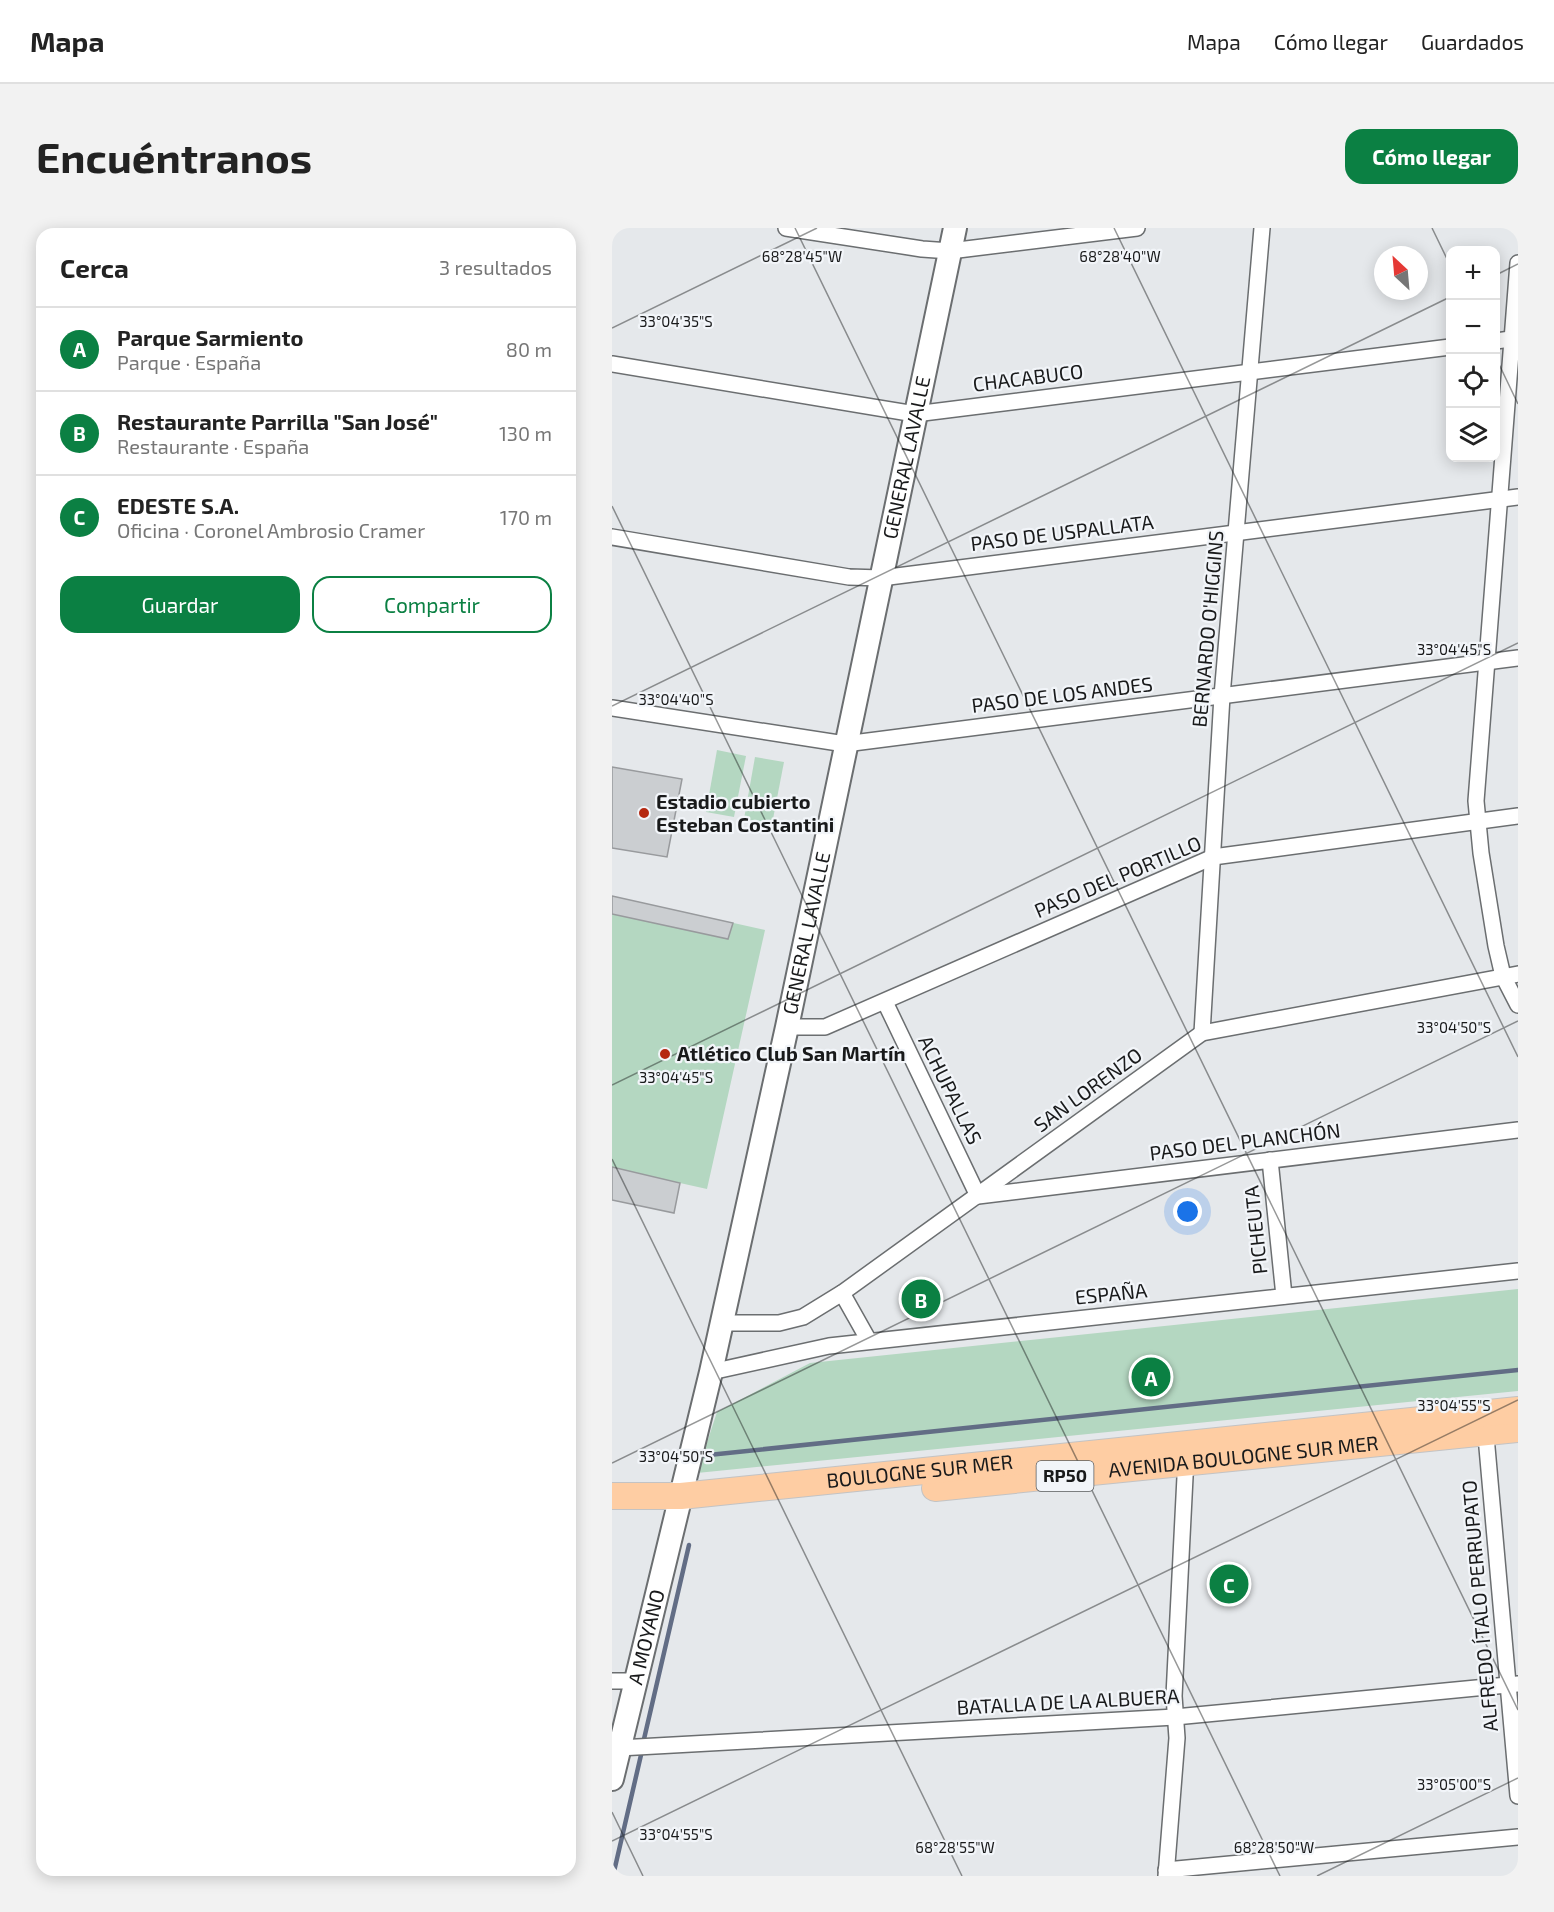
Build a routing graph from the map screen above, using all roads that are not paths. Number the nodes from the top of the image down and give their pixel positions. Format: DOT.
graph roads {
  1 [pos="786,228"];
  2 [pos="955,228"];
  3 [pos="1137,228"];
  4 [pos="1262,228"];
  5 [pos="950,251"];
  6 [pos="1518,263"];
  7 [pos="1516,338"];
  8 [pos="1500,340"];
  9 [pos="1446,347"];
  10 [pos="612,364"];
  11 [pos="1249,372"];
  12 [pos="915,414"];
  13 [pos="1518,497"];
  14 [pos="1501,499"];
  15 [pos="1237,532"];
  16 [pos="612,537"];
  17 [pos="881,578"];
  18 [pos="1518,658"];
  19 [pos="1487,662"];
  20 [pos="1222,696"];
  21 [pos="612,708"];
  22 [pos="845,744"];
  23 [pos="1518,816"];
  24 [pos="1477,822"];
  25 [pos="1213,857"];
  26 [pos="1510,975"];
  27 [pos="885,1002"];
  28 [pos="1518,1005"];
  29 [pos="787,1027"];
  30 [pos="1202,1033"];
  31 [pos="1518,1130"];
  32 [pos="1270,1161"];
  33 [pos="978,1196"];
  34 [pos="1518,1271"];
  35 [pos="842,1293"];
  36 [pos="1284,1296"];
  37 [pos="721,1323"];
  38 [pos="869,1341"];
  39 [pos="711,1372"];
  40 [pos="1518,1410"];
  41 [pos="1485,1423"];
  42 [pos="1518,1429"];
  43 [pos="1186,1455"];
  44 [pos="612,1496"];
  45 [pos="678,1504"];
  46 [pos="612,1514"];
  47 [pos="612,1681"];
  48 [pos="636,1681"];
  49 [pos="1513,1684"];
  50 [pos="1175,1717"];
  51 [pos="619,1748"];
  52 [pos="612,1779"];
  53 [pos="1518,1796"];
  54 [pos="1518,1837"];
  55 [pos="1166,1873"];
  1 -- 5 [label="street"];
  2 -- 5 [label="main road, GENERAL LAVALLE"];
  3 -- 5 [label="street"];
  4 -- 11 [label="street, BERNARDO O'HIGGINS"];
  5 -- 12 [label="main road, GENERAL LAVALLE"];
  6 -- 7 [label="street"];
  7 -- 8 [label="street"];
  7 -- 14 [label="street"];
  9 -- 11 [label="street, CHACABUCO"];
  10 -- 12 [label="street, CHACABUCO"];
  11 -- 12 [label="street, CHACABUCO"];
  11 -- 15 [label="street, BERNARDO O'HIGGINS"];
  12 -- 17 [label="main road, GENERAL LAVALLE"];
  13 -- 14 [label="street, PASO DE USPALLATA"];
  14 -- 15 [label="street, PASO DE USPALLATA"];
  14 -- 19 [label="street"];
  15 -- 17 [label="street, PASO DE USPALLATA"];
  15 -- 20 [label="street, BERNARDO O'HIGGINS"];
  16 -- 17 [label="street, PASO DE USPALLATA"];
  17 -- 22 [label="main road, GENERAL LAVALLE"];
  18 -- 19 [label="street, PASO DE LOS ANDES"];
  19 -- 20 [label="street, PASO DE LOS ANDES"];
  19 -- 24 [label="street"];
  20 -- 22 [label="street, PASO DE LOS ANDES"];
  20 -- 25 [label="street, BERNARDO O'HIGGINS"];
  21 -- 22 [label="street, PASO DE LOS ANDES"];
  22 -- 29 [label="main road, GENERAL LAVALLE"];
  23 -- 24 [label="street, PASO DEL PORTILLO"];
  24 -- 25 [label="street, PASO DEL PORTILLO"];
  24 -- 26 [label="street"];
  25 -- 27 [label="street, PASO DEL PORTILLO"];
  25 -- 30 [label="street, BERNARDO O'HIGGINS"];
  26 -- 28 [label="street"];
  26 -- 30 [label="street, SAN LORENZO"];
  27 -- 29 [label="street, PASO DEL PORTILLO"];
  27 -- 33 [label="street, ACHUPALLAS"];
  29 -- 37 [label="main road, GENERAL LAVALLE"];
  30 -- 33 [label="street, SAN LORENZO"];
  31 -- 32 [label="street, PASO DEL PLANCHÓN"];
  32 -- 33 [label="street, PASO DEL PLANCHÓN"];
  32 -- 36 [label="street, PICHEUTA"];
  33 -- 35 [label="street, SAN LORENZO"];
  34 -- 36 [label="street, ESPAÑA"];
  35 -- 37 [label="street, SAN LORENZO"];
  35 -- 38 [label="street"];
  36 -- 38 [label="street, ESPAÑA"];
  37 -- 39 [label="main road, GENERAL LAVALLE"];
  38 -- 39 [label="street, ESPAÑA"];
  39 -- 45 [label="main road, GENERAL LAVALLE"];
  40 -- 41 [label="main road, RP50"];
  41 -- 42 [label="main road, AVENIDA BOULOGNE SUR MER / RP50"];
  41 -- 43 [label="main road, AVENIDA BOULOGNE SUR MER / RP50"];
  41 -- 49 [label="street, ALFREDO ÍTALO PERRUPATO"];
  43 -- 45 [label="main road, BOULOGNE SUR MER / RP50"];
  43 -- 50 [label="street"];
  44 -- 45 [label="main road, RP50"];
  45 -- 46 [label="main road, RP50"];
  45 -- 48 [label="main road, A MOYANO"];
  47 -- 48 [label="street"];
  48 -- 51 [label="main road, A MOYANO"];
  49 -- 50 [label="street, BATALLA DE LA ALBUERA"];
  49 -- 53 [label="street, ALFREDO ÍTALO PERRUPATO"];
  50 -- 51 [label="street, BATALLA DE LA ALBUERA"];
  50 -- 55 [label="street"];
  51 -- 52 [label="main road, A MOYANO"];
  54 -- 55 [label="street"];
}
